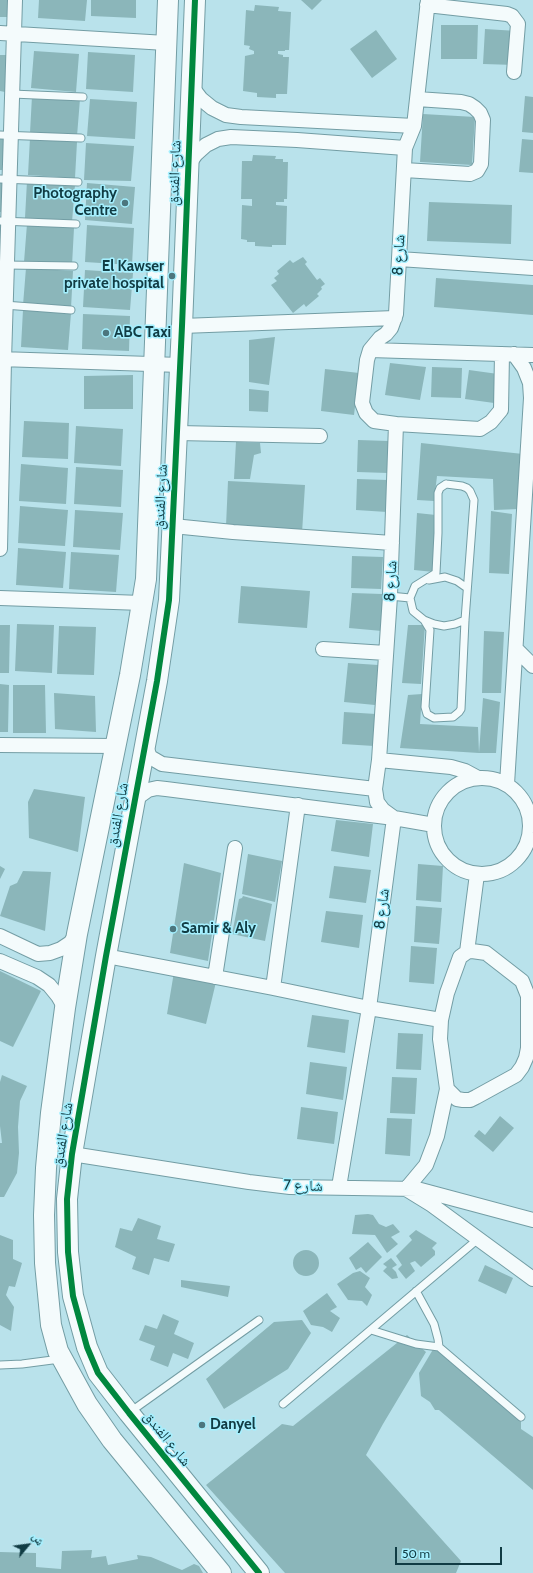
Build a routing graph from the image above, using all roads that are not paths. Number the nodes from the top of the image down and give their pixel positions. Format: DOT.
graph roads {
  1 [pos="15,0"];
  2 [pos="168,0"];
  3 [pos="195,0"];
  4 [pos="428,2"];
  5 [pos="7,33"];
  6 [pos="166,43"];
  7 [pos="514,72"];
  8 [pos="192,86"];
  9 [pos="12,94"];
  10 [pos="83,97"];
  11 [pos="417,99"];
  12 [pos="414,126"];
  13 [pos="5,135"];
  14 [pos="81,138"];
  15 [pos="405,148"];
  16 [pos="188,165"];
  17 [pos="404,170"];
  18 [pos="5,179"];
  19 [pos="78,182"];
  20 [pos="4,222"];
  21 [pos="76,224"];
  22 [pos="399,259"];
  23 [pos="4,265"];
  24 [pos="74,266"];
  25 [pos="533,268"];
  26 [pos="3,305"];
  27 [pos="72,310"];
  28 [pos="395,318"];
  29 [pos="182,326"];
  30 [pos="370,350"];
  31 [pos="508,354"];
  32 [pos="533,355"];
  33 [pos="2,359"];
  34 [pos="154,364"];
  35 [pos="180,365"];
  36 [pos="532,410"];
  37 [pos="396,424"];
  38 [pos="1,426"];
  39 [pos="178,433"];
  40 [pos="320,436"];
  41 [pos="524,523"];
  42 [pos="173,526"];
  43 [pos="533,533"];
  44 [pos="392,543"];
  45 [pos="0,549"];
  46 [pos="421,583"];
  47 [pos="468,588"];
  48 [pos="390,596"];
  49 [pos="0,598"];
  50 [pos="410,598"];
  51 [pos="142,603"];
  52 [pos="424,620"];
  53 [pos="465,620"];
  54 [pos="323,649"];
  55 [pos="516,649"];
  56 [pos="386,653"];
  57 [pos="533,666"];
  58 [pos="130,675"];
  59 [pos="156,681"];
  60 [pos="0,745"];
  61 [pos="144,745"];
  62 [pos="115,746"];
  63 [pos="379,760"];
  64 [pos="478,778"];
  65 [pos="507,784"];
  66 [pos="375,789"];
  67 [pos="134,801"];
  68 [pos="298,805"];
  69 [pos="394,818"];
  70 [pos="434,825"];
  71 [pos="532,831"];
  72 [pos="234,848"];
  73 [pos="477,874"];
  74 [pos="77,934"];
  75 [pos="0,936"];
  76 [pos="467,952"];
  77 [pos="106,956"];
  78 [pos="0,961"];
  79 [pos="215,977"];
  80 [pos="273,988"];
  81 [pos="65,1008"];
  82 [pos="369,1008"];
  83 [pos="530,1012"];
  84 [pos="441,1020"];
  85 [pos="447,1089"];
  86 [pos="72,1154"];
  87 [pos="340,1187"];
  88 [pos="406,1189"];
  89 [pos="533,1220"];
  90 [pos="478,1239"];
  91 [pos="533,1279"];
  92 [pos="416,1291"];
  93 [pos="259,1320"];
  94 [pos="371,1330"];
  95 [pos="439,1347"];
  96 [pos="62,1359"];
  97 [pos="0,1365"];
  98 [pos="283,1404"];
  99 [pos="129,1413"];
  100 [pos="520,1417"];
  101 [pos="221,1573"];
  102 [pos="259,1573"];
  1 -- 5 [label="street"];
  2 -- 6 [label="street, شارع الفندق"];
  3 -- 8 [label="street, شارع الفندق"];
  4 -- 7 [label="street"];
  4 -- 11 [label="street, شارع 8"];
  5 -- 6 [label="street"];
  5 -- 9 [label="street"];
  6 -- 34 [label="street, شارع الفندق"];
  8 -- 12 [label="street"];
  8 -- 16 [label="street, شارع الفندق"];
  9 -- 10 [label="lane"];
  9 -- 13 [label="street"];
  11 -- 12 [label="street, شارع 8"];
  11 -- 17 [label="street"];
  12 -- 15 [label="street, شارع 8"];
  13 -- 14 [label="lane"];
  13 -- 18 [label="street"];
  15 -- 16 [label="street"];
  15 -- 17 [label="street, شارع 8"];
  16 -- 29 [label="street, شارع الفندق"];
  17 -- 22 [label="street, شارع 8"];
  18 -- 19 [label="lane"];
  18 -- 20 [label="street"];
  20 -- 21 [label="lane"];
  20 -- 23 [label="street"];
  22 -- 25 [label="street"];
  22 -- 28 [label="street, شارع 8"];
  23 -- 24 [label="lane"];
  23 -- 26 [label="street"];
  26 -- 27 [label="lane"];
  26 -- 33 [label="street"];
  28 -- 29 [label="street"];
  28 -- 30 [label="street, شارع 8"];
  29 -- 35 [label="street, شارع الفندق"];
  30 -- 31 [label="street"];
  30 -- 37 [label="street"];
  31 -- 32 [label="street"];
  31 -- 36 [label="street"];
  31 -- 37 [label="street"];
  33 -- 34 [label="street"];
  33 -- 38 [label="street"];
  34 -- 35 [label="street"];
  34 -- 51 [label="street, شارع الفندق"];
  35 -- 39 [label="street, شارع الفندق"];
  36 -- 41 [label="street"];
  37 -- 44 [label="street, شارع 8"];
  38 -- 45 [label="street"];
  39 -- 40 [label="street"];
  39 -- 42 [label="street, شارع الفندق"];
  41 -- 43 [label="street"];
  41 -- 55 [label="street"];
  42 -- 44 [label="street"];
  42 -- 59 [label="street, شارع الفندق"];
  44 -- 48 [label="street, شارع 8"];
  46 -- 47 [label="lane"];
  46 -- 47 [label="lane"];
  46 -- 50 [label="lane"];
  47 -- 53 [label="lane"];
  48 -- 50 [label="lane"];
  48 -- 56 [label="street, شارع 8"];
  49 -- 51 [label="street"];
  50 -- 52 [label="lane"];
  51 -- 58 [label="street, شارع الفندق"];
  52 -- 53 [label="lane"];
  52 -- 53 [label="lane"];
  54 -- 56 [label="street"];
  55 -- 57 [label="street"];
  55 -- 65 [label="street"];
  56 -- 63 [label="street, شارع 8"];
  58 -- 59 [label="street"];
  58 -- 62 [label="street, شارع الفندق"];
  59 -- 61 [label="street, شارع الفندق"];
  60 -- 62 [label="street"];
  61 -- 66 [label="street"];
  61 -- 67 [label="street, شارع الفندق"];
  62 -- 74 [label="street, شارع الفندق"];
  63 -- 64 [label="street"];
  63 -- 66 [label="street, شارع 8"];
  64 -- 65 [label="street"];
  64 -- 70 [label="street"];
  65 -- 71 [label="street"];
  66 -- 69 [label="street, شارع 8"];
  67 -- 68 [label="street"];
  67 -- 77 [label="street, شارع الفندق"];
  68 -- 69 [label="street"];
  68 -- 80 [label="street"];
  69 -- 70 [label="street"];
  69 -- 82 [label="street, شارع 8"];
  70 -- 73 [label="street"];
  71 -- 73 [label="street"];
  72 -- 79 [label="street"];
  73 -- 76 [label="street"];
  74 -- 75 [label="street"];
  74 -- 81 [label="street, شارع الفندق"];
  76 -- 83 [label="street"];
  76 -- 84 [label="street"];
  77 -- 79 [label="street"];
  77 -- 86 [label="street, شارع الفندق"];
  78 -- 81 [label="street"];
  79 -- 80 [label="street"];
  80 -- 82 [label="street"];
  81 -- 96 [label="street, شارع الفندق"];
  82 -- 84 [label="street"];
  82 -- 87 [label="street, شارع 8"];
  83 -- 85 [label="street"];
  84 -- 85 [label="street"];
  85 -- 88 [label="street"];
  86 -- 87 [label="street, شارع 7"];
  86 -- 99 [label="street, شارع الفندق"];
  87 -- 88 [label="street, شارع 7"];
  88 -- 89 [label="street, شارع 7"];
  88 -- 90 [label="street"];
  90 -- 91 [label="street"];
  90 -- 92 [label="lane"];
  92 -- 94 [label="lane"];
  92 -- 95 [label="lane"];
  93 -- 99 [label="lane"];
  94 -- 95 [label="lane"];
  94 -- 98 [label="lane"];
  95 -- 100 [label="lane"];
  96 -- 97 [label="lane"];
  96 -- 101 [label="street, شارع الفندق"];
  99 -- 102 [label="street, شارع الفندق"];
}
